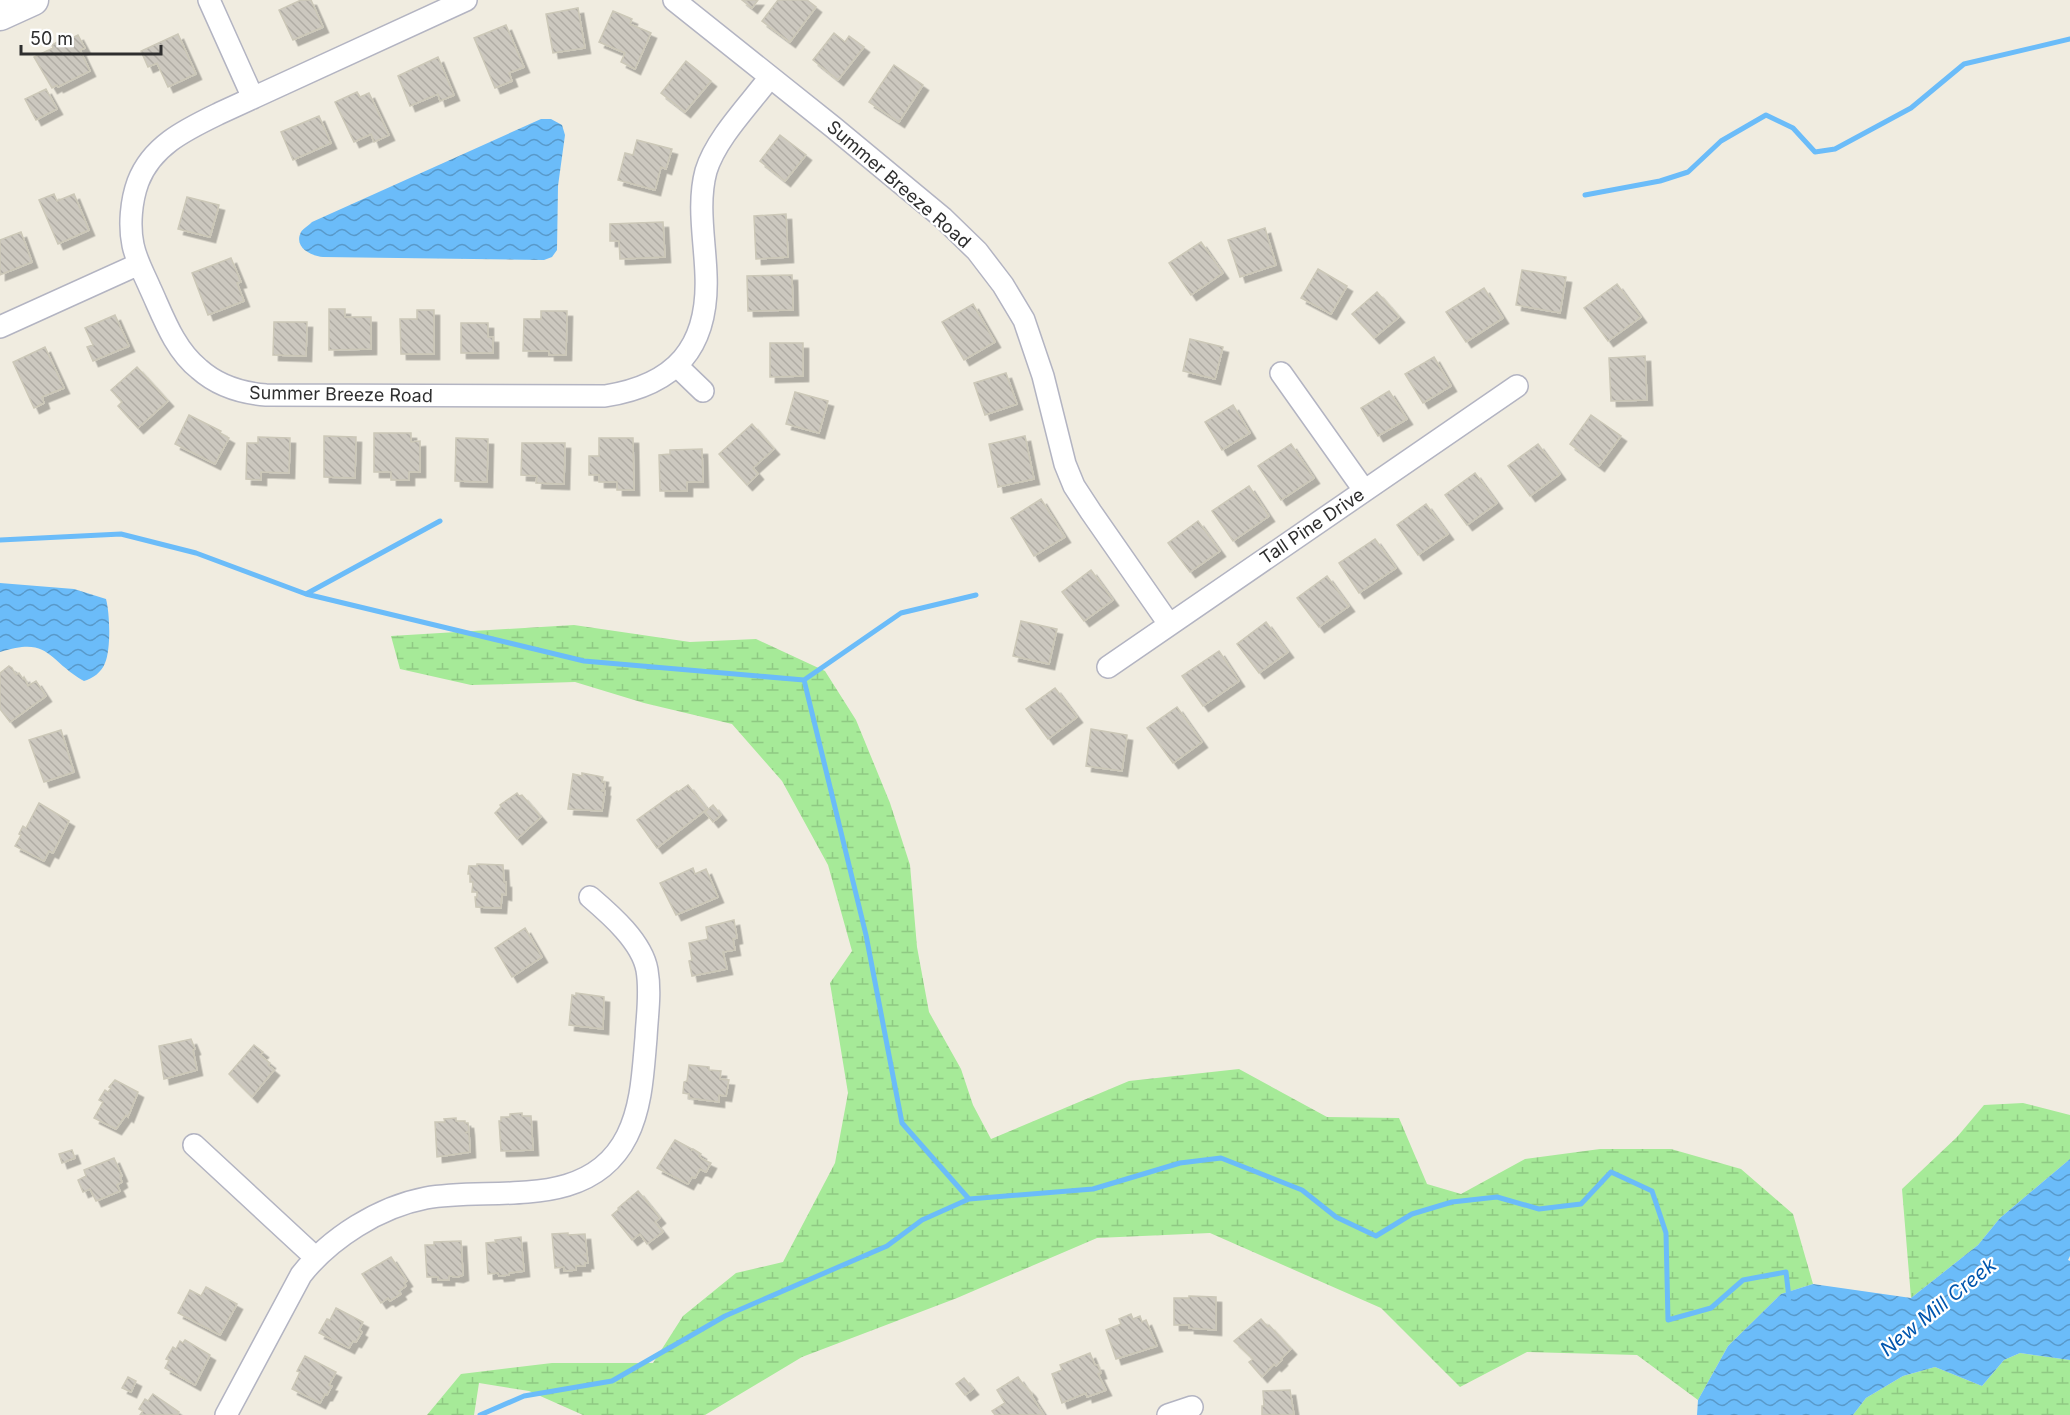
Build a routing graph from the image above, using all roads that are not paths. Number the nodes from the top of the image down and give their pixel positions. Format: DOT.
graph roads {
  1 [pos="33,0"];
  2 [pos="209,0"];
  3 [pos="466,0"];
  4 [pos="674,0"];
  5 [pos="0,15"];
  6 [pos="770,77"];
  7 [pos="253,98"];
  8 [pos="139,264"];
  9 [pos="0,327"];
  10 [pos="677,366"];
  11 [pos="1281,373"];
  12 [pos="1517,386"];
  13 [pos="703,391"];
  14 [pos="1364,490"];
  15 [pos="1169,624"];
  16 [pos="1108,667"];
  17 [pos="590,897"];
  18 [pos="194,1145"];
  19 [pos="316,1258"];
  20 [pos="1192,1407"];
  21 [pos="226,1415"];
  22 [pos="1168,1415"];
  1 -- 5 [label="street"];
  2 -- 7 [label="street"];
  3 -- 7 [label="street, Summer Breeze Road"];
  4 -- 6 [label="street, Summer Breeze Road"];
  6 -- 10 [label="street, Summer Breeze Road"];
  6 -- 15 [label="street, Summer Breeze Road"];
  7 -- 8 [label="street, Summer Breeze Road"];
  8 -- 9 [label="street"];
  8 -- 10 [label="street, Summer Breeze Road"];
  10 -- 13 [label="street"];
  11 -- 14 [label="street"];
  12 -- 14 [label="street, Tall Pine Drive"];
  14 -- 15 [label="street, Tall Pine Drive"];
  15 -- 16 [label="street, Tall Pine Drive"];
  17 -- 19 [label="street"];
  18 -- 19 [label="street"];
  19 -- 21 [label="street"];
  20 -- 22 [label="street"];
}
